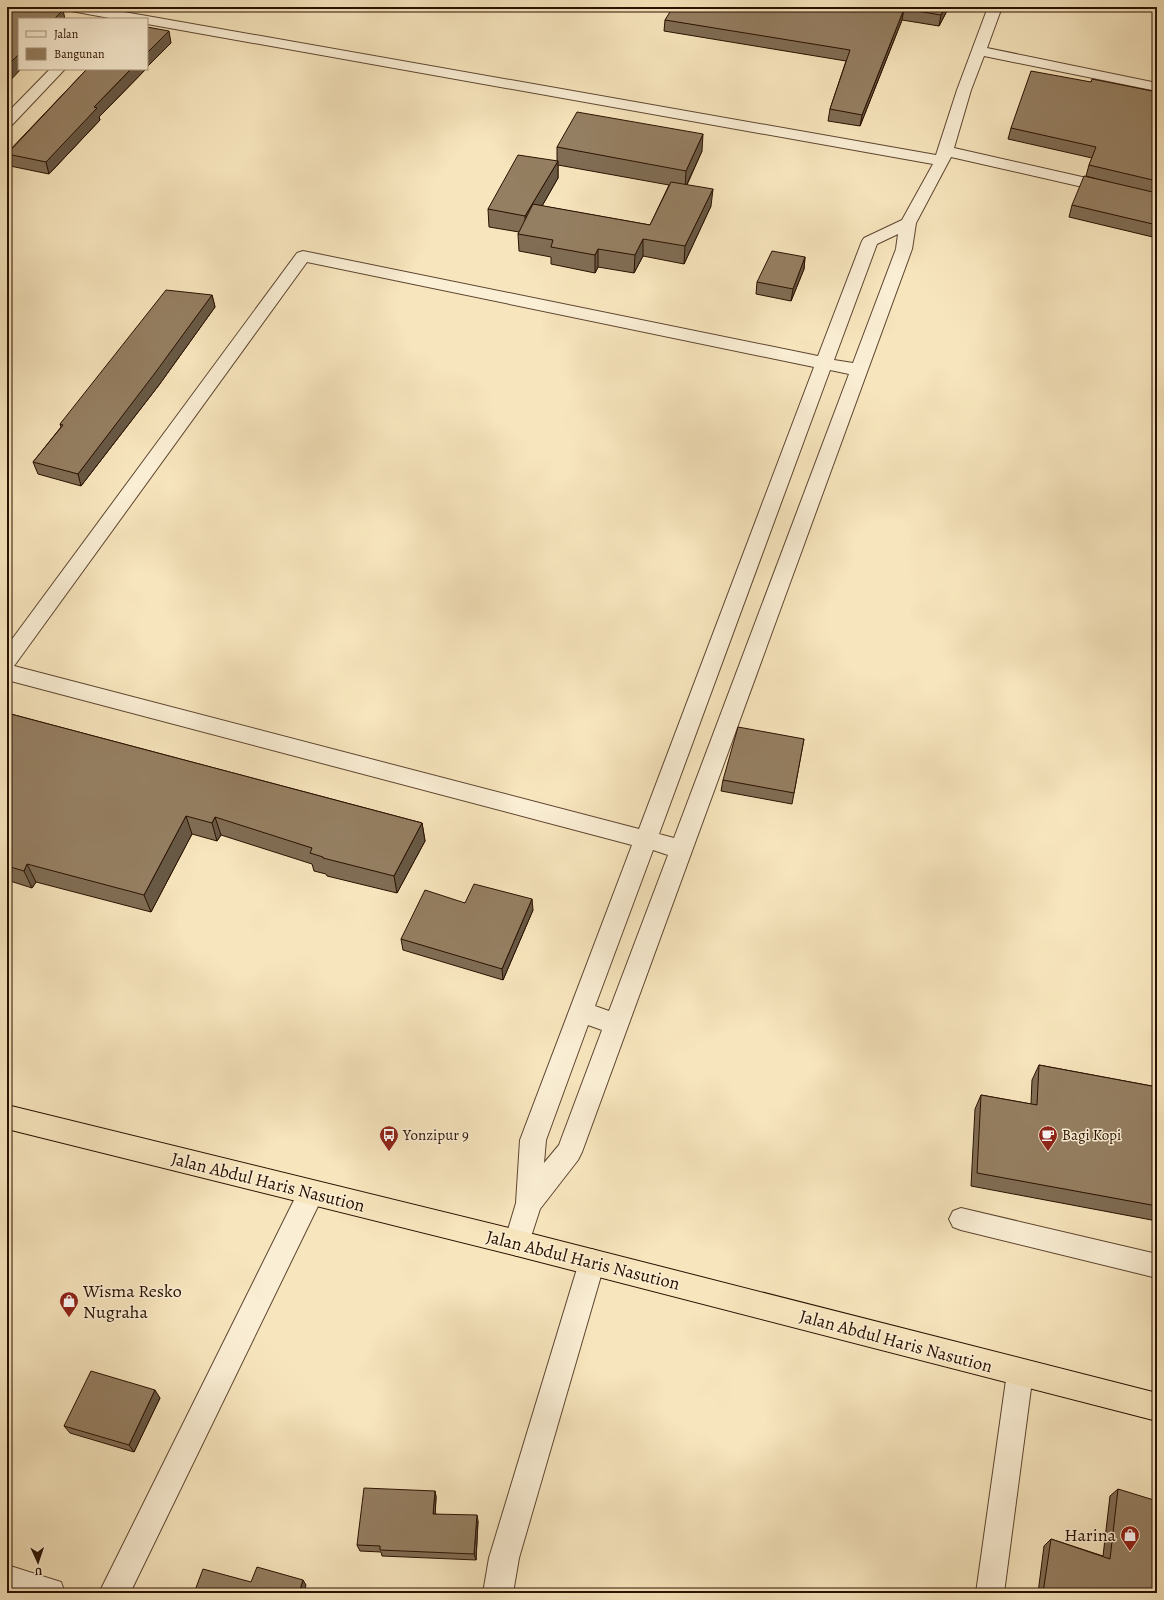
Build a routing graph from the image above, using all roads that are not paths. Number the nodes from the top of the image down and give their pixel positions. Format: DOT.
graph roads {
  1 [pos="71,7"];
  2 [pos="995,7"];
  3 [pos="108,16"];
  4 [pos="129,18"];
  5 [pos="148,20"];
  6 [pos="979,51"];
  7 [pos="57,70"];
  8 [pos="1157,87"];
  9 [pos="7,122"];
  10 [pos="943,156"];
  11 [pos="1157,198"];
  12 [pos="908,223"];
  13 [pos="825,363"];
  14 [pos="858,370"];
  15 [pos="7,661"];
  16 [pos="7,672"];
  17 [pos="645,839"];
  18 [pos="682,849"];
  19 [pos="580,1012"];
  20 [pos="617,1024"];
  21 [pos="7,1117"];
  22 [pos="311,1193"];
  23 [pos="529,1203"];
  24 [pos="961,1219"];
  25 [pos="517,1243"];
  26 [pos="592,1262"];
  27 [pos="1157,1266"];
  28 [pos="1020,1373"];
  29 [pos="1157,1407"];
  30 [pos="7,1580"];
  31 [pos="50,1593"];
  32 [pos="114,1593"];
  33 [pos="498,1593"];
  34 [pos="990,1593"];
  1 -- 3 [label="street"];
  2 -- 6 [label="street"];
  3 -- 4 [label="street"];
  5 -- 10 [label="street"];
  6 -- 8 [label="street"];
  6 -- 10 [label="street"];
  7 -- 9 [label="street"];
  10 -- 11 [label="street"];
  10 -- 12 [label="street"];
  12 -- 13 [label="street"];
  12 -- 14 [label="street"];
  13 -- 14 [label="street"];
  13 -- 15 [label="street"];
  13 -- 17 [label="street"];
  14 -- 18 [label="street"];
  16 -- 17 [label="street"];
  17 -- 18 [label="street"];
  17 -- 19 [label="street"];
  18 -- 20 [label="street"];
  19 -- 20 [label="street"];
  19 -- 23 [label="street"];
  20 -- 23 [label="street"];
  21 -- 22 [label="highway, Jalan Abdul Haris Nasution"];
  22 -- 25 [label="highway, Jalan Abdul Haris Nasution"];
  22 -- 32 [label="street"];
  23 -- 25 [label="street"];
  24 -- 27 [label="lane"];
  25 -- 26 [label="highway, Jalan Abdul Haris Nasution"];
  26 -- 28 [label="highway, Jalan Abdul Haris Nasution"];
  26 -- 33 [label="street"];
  28 -- 29 [label="highway, Jalan Abdul Haris Nasution"];
  28 -- 34 [label="lane"];
  30 -- 31 [label="street"];
}
